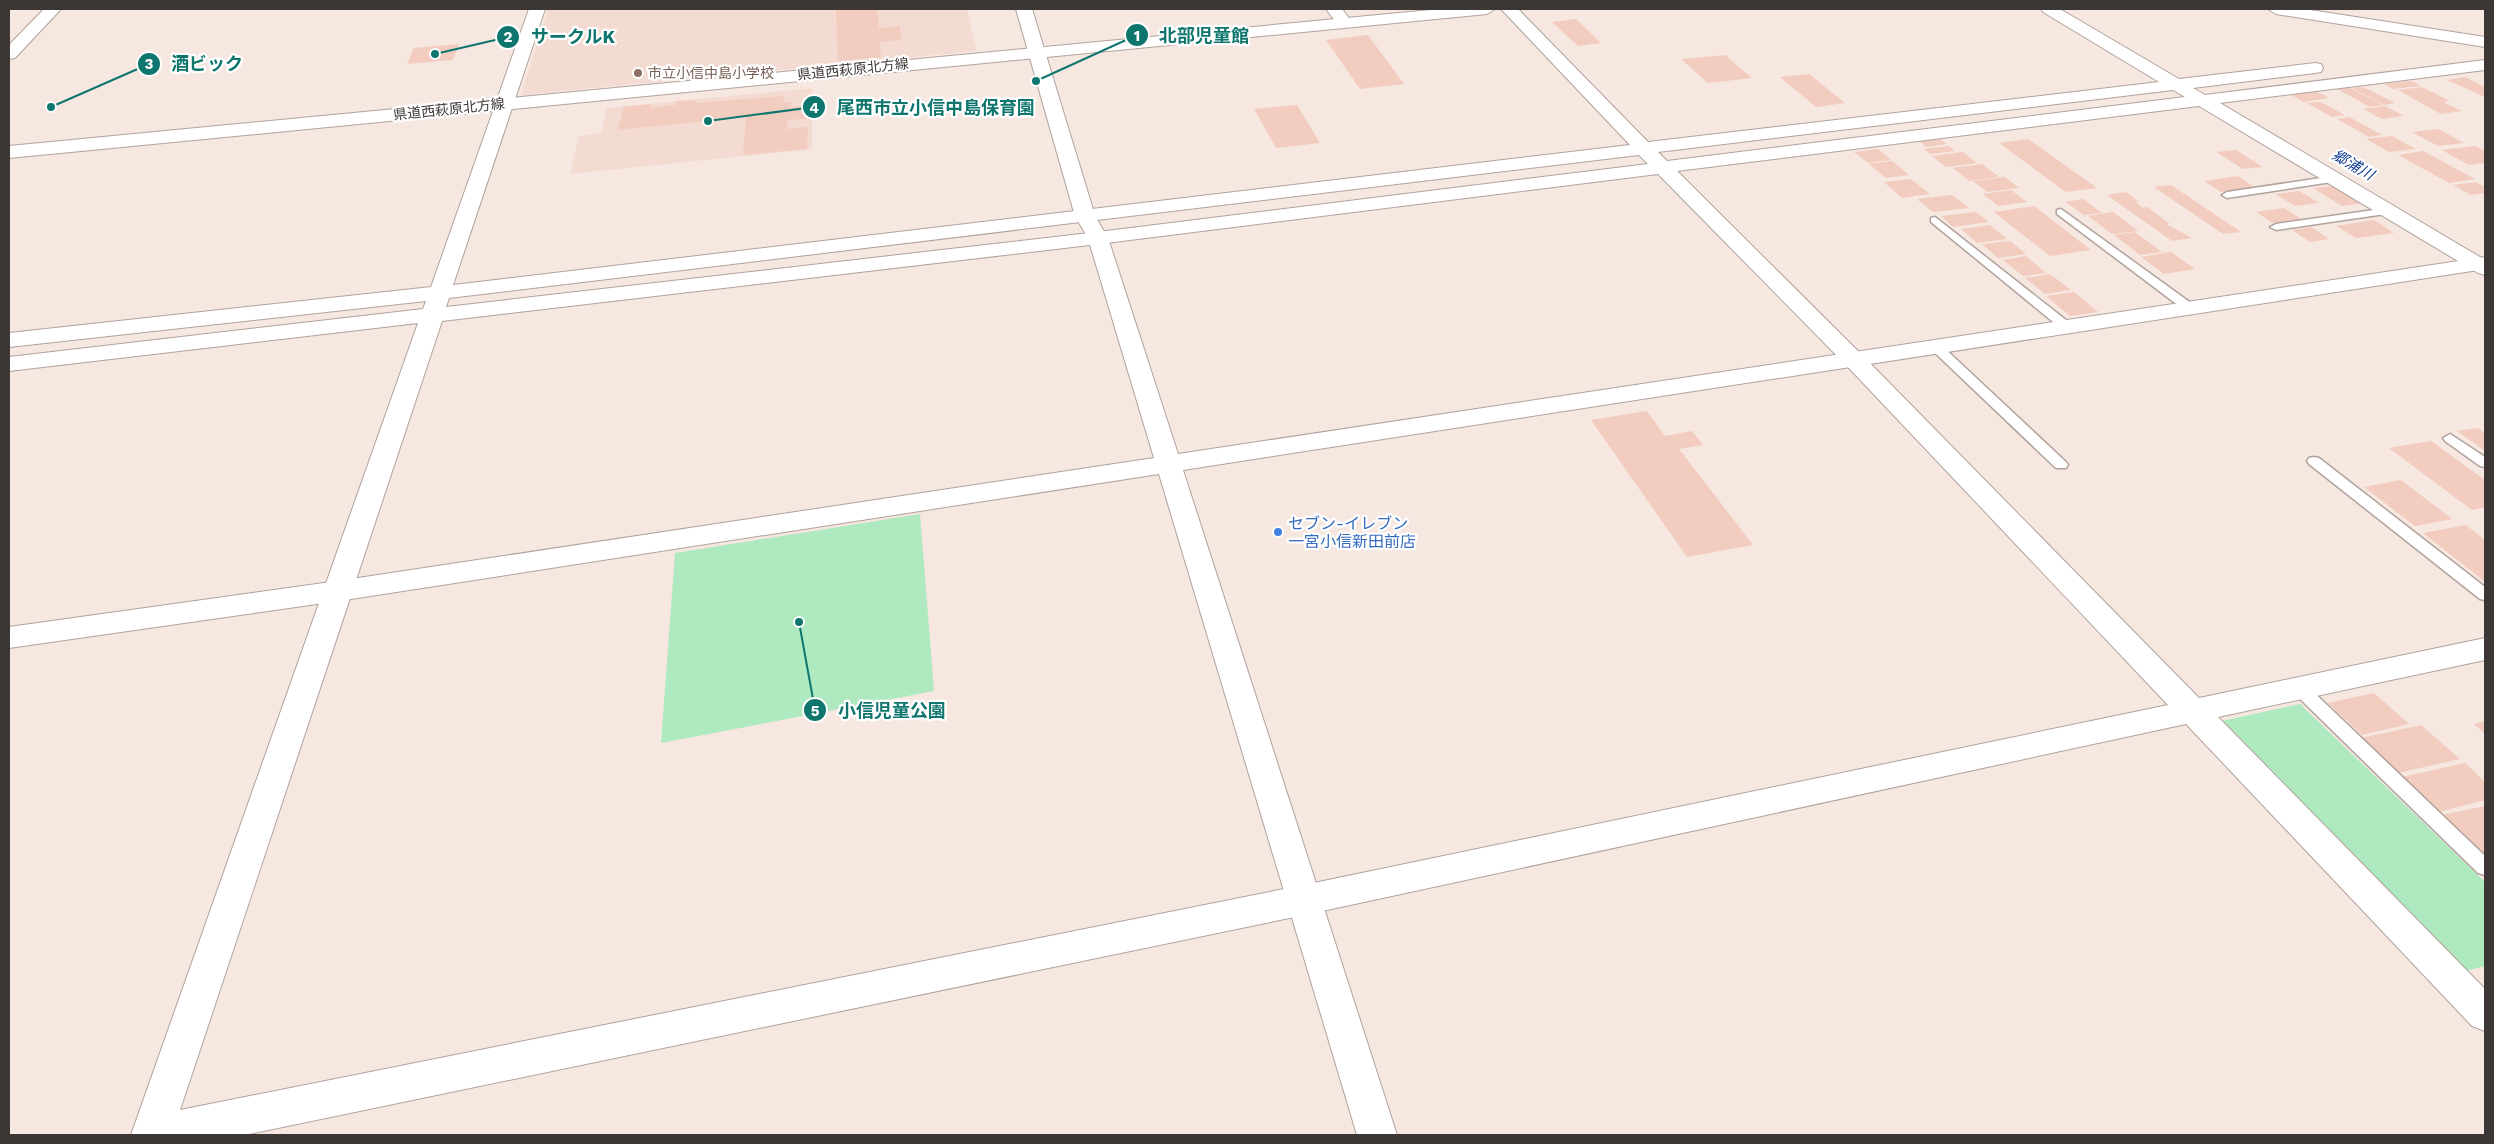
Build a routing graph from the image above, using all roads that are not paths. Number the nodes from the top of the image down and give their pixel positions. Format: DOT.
graph roads {
  1 [pos="537,9"];
  2 [pos="1024,9"];
  3 [pos="1487,9"];
  4 [pos="1509,9"];
  5 [pos="2049,9"];
  6 [pos="2276,9"];
  7 [pos="57,10"];
  8 [pos="1339,15"];
  9 [pos="2485,42"];
  10 [pos="2485,49"];
  11 [pos="1038,51"];
  12 [pos="9,54"];
  13 [pos="2485,65"];
  14 [pos="2173,84"];
  15 [pos="2202,101"];
  16 [pos="505,103"];
  17 [pos="1642,148"];
  18 [pos="9,152"];
  19 [pos="1662,167"];
  20 [pos="2334,179"];
  21 [pos="2227,196"];
  22 [pos="2388,211"];
  23 [pos="2061,212"];
  24 [pos="1935,220"];
  25 [pos="1092,227"];
  26 [pos="2276,227"];
  27 [pos="2483,265"];
  28 [pos="436,304"];
  29 [pos="2191,309"];
  30 [pos="2067,328"];
  31 [pos="9,340"];
  32 [pos="1937,348"];
  33 [pos="1854,360"];
  34 [pos="9,364"];
  35 [pos="2450,438"];
  36 [pos="2314,461"];
  37 [pos="1168,463"];
  38 [pos="2485,463"];
  39 [pos="2060,464"];
  40 [pos="338,591"];
  41 [pos="2485,595"];
  42 [pos="9,638"];
  43 [pos="2485,649"];
  44 [pos="2299,688"];
  45 [pos="2191,711"];
  46 [pos="2485,867"];
  47 [pos="1304,900"];
  48 [pos="2485,1014"];
  49 [pos="152,1135"];
  50 [pos="1377,1135"];
  1 -- 16 [label="street"];
  2 -- 11 [label="street"];
  3 -- 8 [label="street, 県道西萩原北方線"];
  4 -- 17 [label="street"];
  5 -- 14 [label="street"];
  6 -- 9 [label="street"];
  7 -- 12 [label="street"];
  8 -- 11 [label="street, 県道西萩原北方線"];
  10 -- 14 [label="street"];
  11 -- 16 [label="street, 県道西萩原北方線"];
  11 -- 25 [label="street"];
  13 -- 15 [label="street"];
  14 -- 15 [label="street"];
  14 -- 17 [label="street"];
  15 -- 19 [label="street"];
  15 -- 20 [label="street"];
  16 -- 18 [label="street, 県道西萩原北方線"];
  16 -- 28 [label="street"];
  17 -- 19 [label="street"];
  17 -- 25 [label="street"];
  19 -- 25 [label="street"];
  19 -- 33 [label="street"];
  20 -- 21 [label="lane"];
  20 -- 22 [label="street"];
  22 -- 26 [label="lane"];
  22 -- 27 [label="street"];
  23 -- 29 [label="lane"];
  24 -- 30 [label="lane"];
  25 -- 28 [label="street"];
  25 -- 37 [label="street"];
  27 -- 29 [label="street"];
  28 -- 31 [label="street"];
  28 -- 34 [label="street"];
  28 -- 40 [label="street"];
  29 -- 30 [label="street"];
  30 -- 32 [label="street"];
  32 -- 33 [label="street"];
  32 -- 39 [label="lane"];
  33 -- 37 [label="street"];
  33 -- 45 [label="street"];
  35 -- 38 [label="lane"];
  36 -- 41 [label="lane"];
  37 -- 40 [label="street"];
  37 -- 47 [label="street"];
  40 -- 42 [label="street"];
  40 -- 49 [label="street"];
  43 -- 44 [label="street"];
  44 -- 45 [label="street"];
  44 -- 46 [label="lane"];
  45 -- 47 [label="street"];
  45 -- 48 [label="street"];
  47 -- 49 [label="street"];
  47 -- 50 [label="street"];
}
